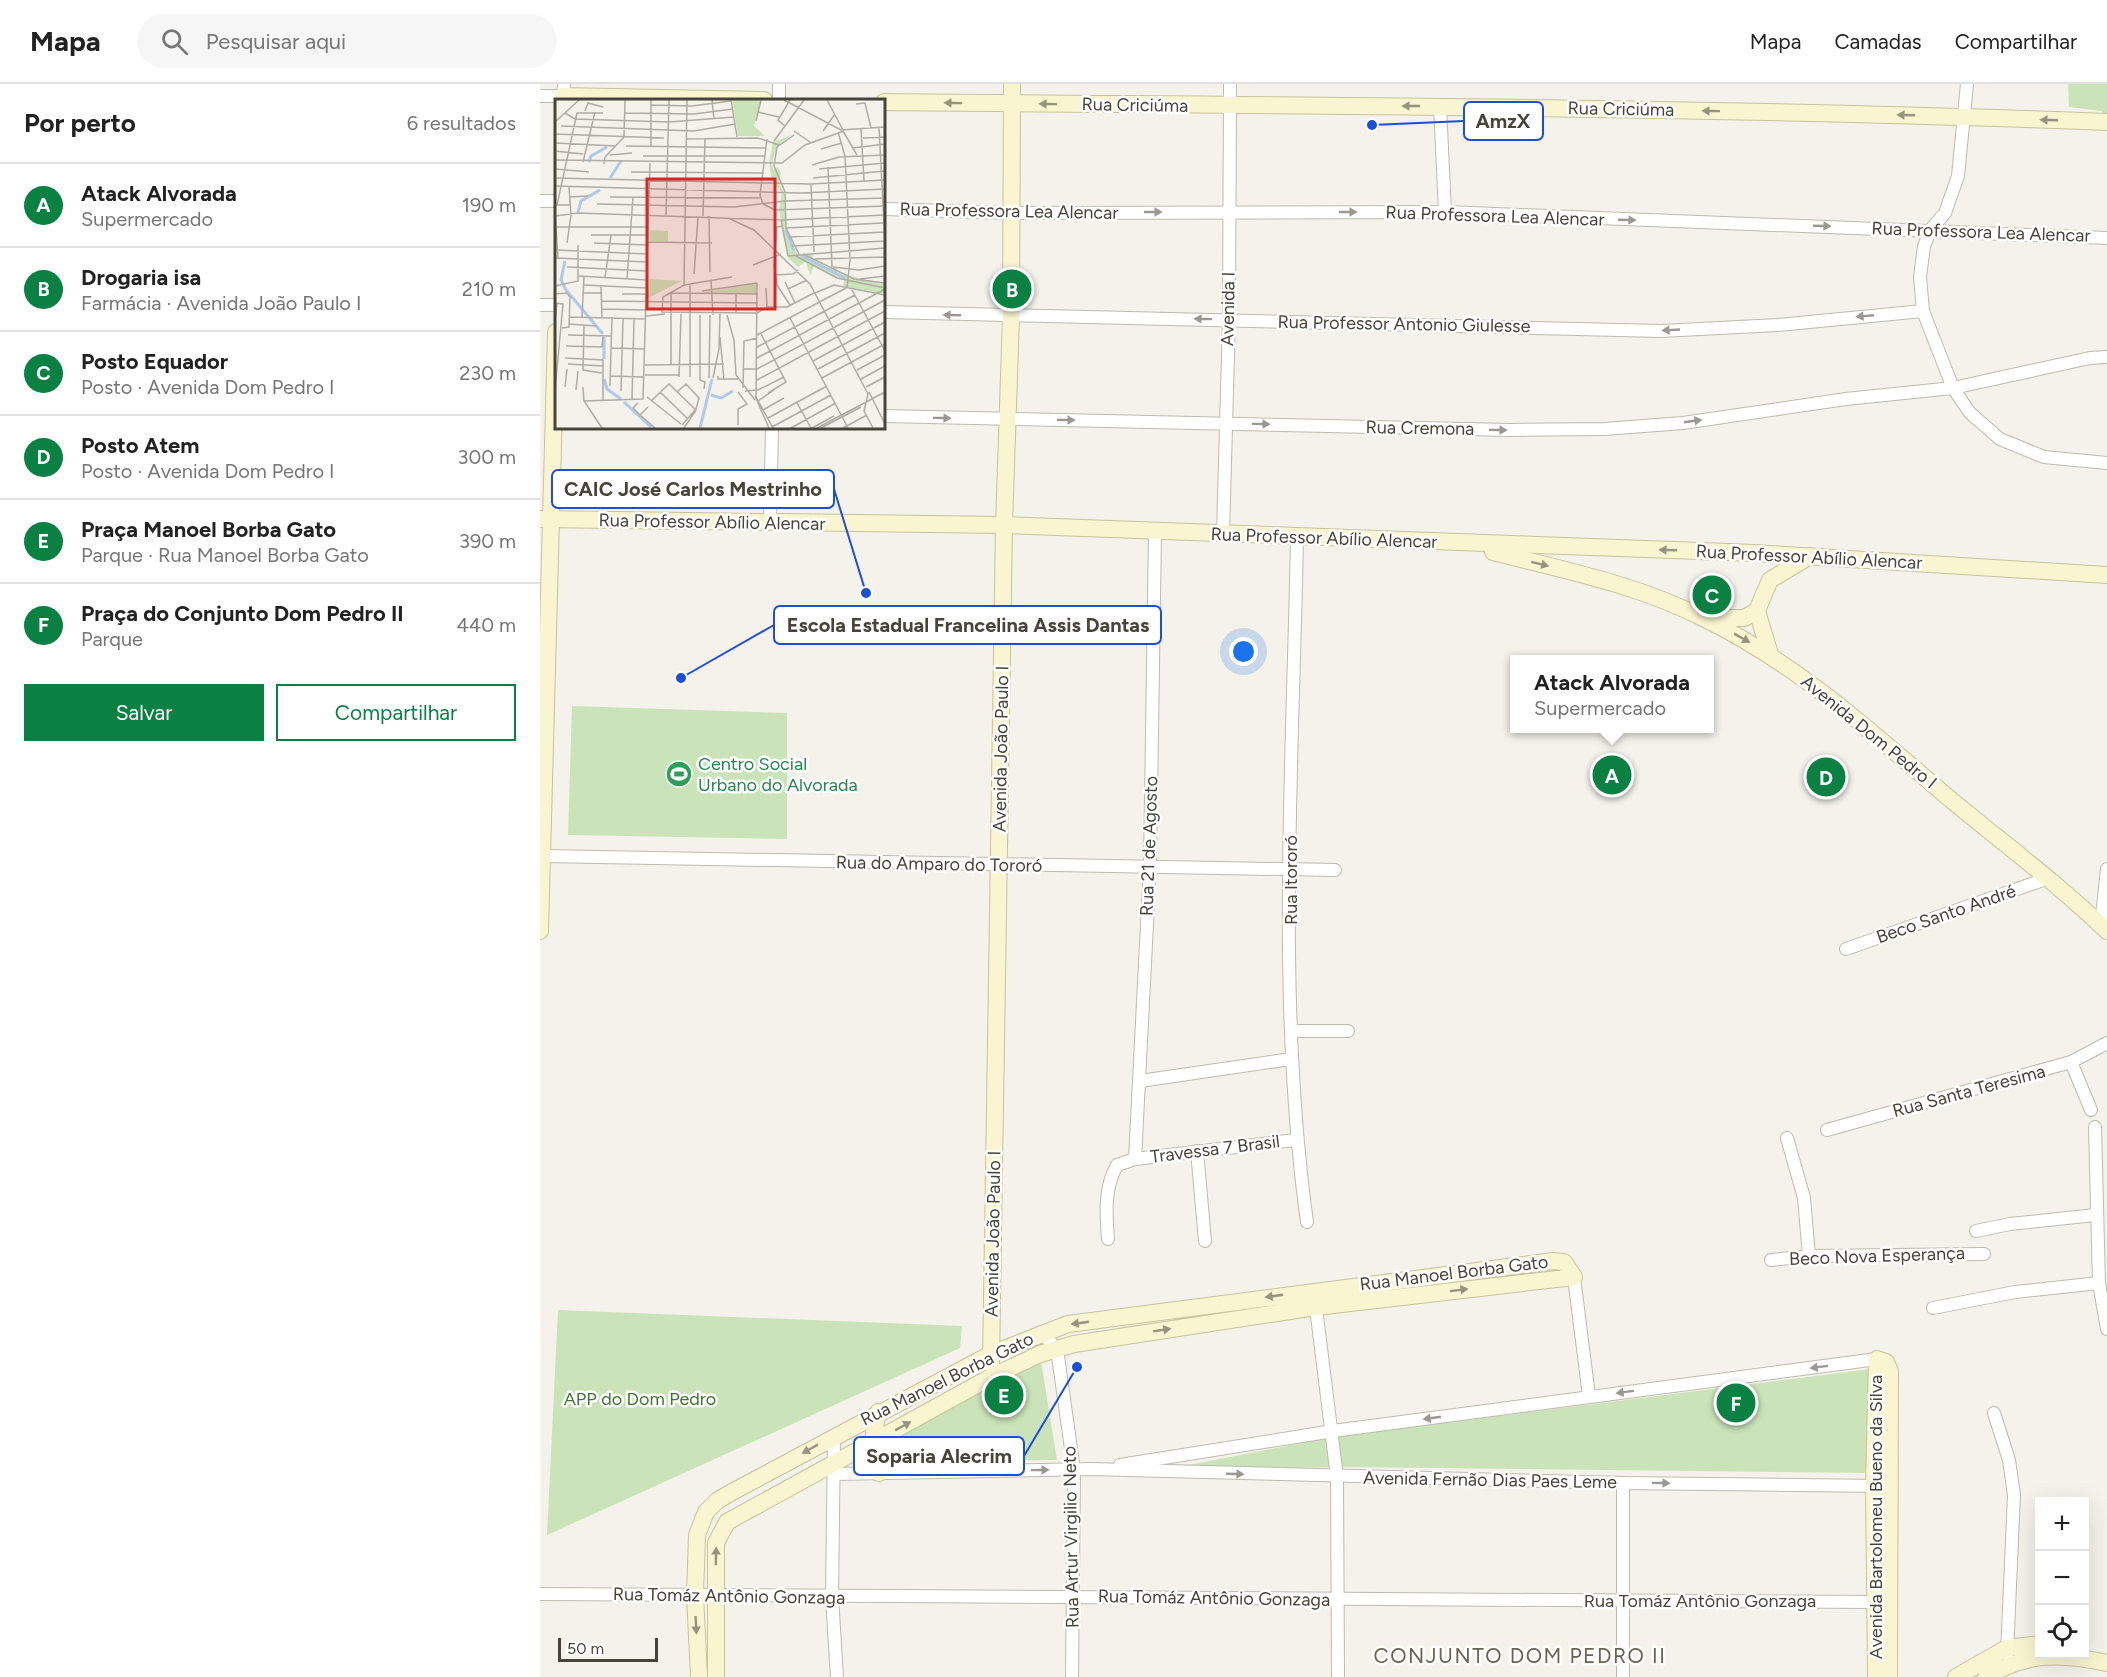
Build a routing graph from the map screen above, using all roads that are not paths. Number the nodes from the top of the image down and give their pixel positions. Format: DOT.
graph roads {
  1 [pos="1012,84"];
  2 [pos="1230,84"];
  3 [pos="1967,84"];
  4 [pos="563,94"];
  5 [pos="540,96"];
  6 [pos="730,99"];
  7 [pos="885,102"];
  8 [pos="1012,103"];
  9 [pos="1440,106"];
  10 [pos="1230,107"];
  11 [pos="1965,116"];
  12 [pos="2107,122"];
  13 [pos="885,209"];
  14 [pos="1228,211"];
  15 [pos="1445,212"];
  16 [pos="1011,213"];
  17 [pos="1931,229"];
  18 [pos="2107,237"];
  19 [pos="540,304"];
  20 [pos="555,305"];
  21 [pos="1923,311"];
  22 [pos="885,312"];
  23 [pos="1011,317"];
  24 [pos="1229,319"];
  25 [pos="555,345"];
  26 [pos="2107,357"];
  27 [pos="1953,388"];
  28 [pos="550,410"];
  29 [pos="885,416"];
  30 [pos="1008,419"];
  31 [pos="1225,423"];
  32 [pos="772,429"];
  33 [pos="2107,464"];
  34 [pos="547,519"];
  35 [pos="770,523"];
  36 [pos="1005,525"];
  37 [pos="1155,533"];
  38 [pos="1223,534"];
  39 [pos="1297,537"];
  40 [pos="1463,543"];
  41 [pos="1602,548"];
  42 [pos="1754,553"];
  43 [pos="1810,556"];
  44 [pos="2107,575"];
  45 [pos="1593,577"];
  46 [pos="1770,580"];
  47 [pos="1757,611"];
  48 [pos="1704,618"];
  49 [pos="1770,654"];
  50 [pos="544,668"];
  51 [pos="542,767"];
  52 [pos="543,856"];
  53 [pos="1150,865"];
  54 [pos="999,866"];
  55 [pos="1291,869"];
  56 [pos="2107,869"];
  57 [pos="1335,870"];
  58 [pos="2107,878"];
  59 [pos="2046,879"];
  60 [pos="541,886"];
  61 [pos="2104,928"];
  62 [pos="540,931"];
  63 [pos="1846,949"];
  64 [pos="1291,1031"];
  65 [pos="1348,1031"];
  66 [pos="2107,1043"];
  67 [pos="1291,1059"];
  68 [pos="2071,1062"];
  69 [pos="1140,1081"];
  70 [pos="2091,1110"];
  71 [pos="2095,1127"];
  72 [pos="1827,1130"];
  73 [pos="1787,1138"];
  74 [pos="1295,1140"];
  75 [pos="1197,1151"];
  76 [pos="1135,1159"];
  77 [pos="2095,1215"];
  78 [pos="1306,1222"];
  79 [pos="1976,1231"];
  80 [pos="1108,1239"];
  81 [pos="1205,1241"];
  82 [pos="1984,1254"];
  83 [pos="1809,1256"];
  84 [pos="2103,1258"];
  85 [pos="1771,1260"];
  86 [pos="1574,1277"];
  87 [pos="2099,1283"];
  88 [pos="1314,1298"];
  89 [pos="1933,1308"];
  90 [pos="2107,1329"];
  91 [pos="1041,1332"];
  92 [pos="1058,1348"];
  93 [pos="992,1354"];
  94 [pos="1877,1359"];
  95 [pos="991,1377"];
  96 [pos="1589,1396"];
  97 [pos="878,1412"];
  98 [pos="1994,1413"];
  99 [pos="1333,1431"];
  100 [pos="834,1436"];
  101 [pos="873,1442"];
  102 [pos="835,1468"];
  103 [pos="1090,1469"];
  104 [pos="1074,1470"];
  105 [pos="879,1473"];
  106 [pos="1337,1477"];
  107 [pos="1623,1483"];
  108 [pos="1882,1486"];
  109 [pos="540,1593"];
  110 [pos="695,1595"];
  111 [pos="715,1595"];
  112 [pos="832,1597"];
  113 [pos="1074,1597"];
  114 [pos="1338,1599"];
  115 [pos="1623,1601"];
  116 [pos="1882,1602"];
  117 [pos="2035,1646"];
  118 [pos="2089,1648"];
  119 [pos="2107,1651"];
  120 [pos="2007,1656"];
  121 [pos="2107,1663"];
  122 [pos="699,1677"];
  123 [pos="716,1677"];
  124 [pos="837,1677"];
  125 [pos="1072,1677"];
  126 [pos="1338,1677"];
  127 [pos="1623,1677"];
  128 [pos="1876,1677"];
  129 [pos="1889,1677"];
  130 [pos="1956,1677"];
  131 [pos="1986,1677"];
  1 -- 8 [label="street, Avenida João Paulo I"];
  2 -- 10 [label="street, Avenida I"];
  3 -- 11 [label="street"];
  4 -- 5 [label="street"];
  4 -- 6 [label="street"];
  8 -- 7 [label="street, Rua Criciúma, one-way"];
  10 -- 8 [label="street, Rua Criciúma, one-way"];
  8 -- 16 [label="street, Avenida João Paulo I"];
  9 -- 10 [label="street, Rua Criciúma, one-way"];
  11 -- 9 [label="street, Rua Criciúma, one-way"];
  9 -- 15 [label="street"];
  10 -- 14 [label="street, Avenida I"];
  12 -- 11 [label="street, Rua Criciúma, one-way"];
  11 -- 17 [label="street"];
  13 -- 16 [label="street, Rua Professora Lea Alencar"];
  14 -- 15 [label="street, Rua Professora Lea Alencar, one-way"];
  16 -- 14 [label="street, Rua Professora Lea Alencar, one-way"];
  14 -- 24 [label="street, Avenida I"];
  15 -- 17 [label="street, Rua Professora Lea Alencar, one-way"];
  16 -- 23 [label="street, Avenida João Paulo I"];
  17 -- 18 [label="street, Rua Professora Lea Alencar"];
  17 -- 21 [label="street"];
  19 -- 20 [label="street"];
  21 -- 24 [label="street, Rua Professor Antonio Giulesse, one-way"];
  21 -- 27 [label="street"];
  23 -- 22 [label="street, Rua Professor Antonio Giulesse, one-way"];
  24 -- 23 [label="street, Rua Professor Antonio Giulesse, one-way"];
  23 -- 30 [label="street, Avenida João Paulo I"];
  24 -- 31 [label="street, Avenida I"];
  25 -- 28 [label="street"];
  26 -- 27 [label="street, Rua Cremona"];
  31 -- 27 [label="street, Rua Cremona, one-way"];
  27 -- 33 [label="street"];
  28 -- 34 [label="street"];
  29 -- 30 [label="street, Rua Cremona, one-way"];
  30 -- 31 [label="street, Rua Cremona, one-way"];
  30 -- 36 [label="street, Avenida João Paulo I"];
  31 -- 38 [label="street, Avenida I"];
  32 -- 35 [label="street"];
  34 -- 35 [label="street, Rua Professor Abílio Alencar"];
  34 -- 50 [label="street"];
  35 -- 36 [label="street, Rua Professor Abílio Alencar"];
  36 -- 37 [label="street, Rua Professor Abílio Alencar"];
  36 -- 54 [label="street, Avenida João Paulo I"];
  37 -- 38 [label="street, Rua Professor Abílio Alencar"];
  37 -- 53 [label="street, Rua 21 de Agosto"];
  38 -- 39 [label="street, Rua Professor Abílio Alencar"];
  39 -- 40 [label="street, Rua Professor Abílio Alencar"];
  39 -- 55 [label="street, Rua Itororó"];
  40 -- 41 [label="street, Rua Professor Abílio Alencar"];
  40 -- 45 [label="street, Avenida Dom Pedro I, one-way"];
  42 -- 41 [label="street, Rua Professor Abílio Alencar, one-way"];
  41 -- 45 [label="street"];
  42 -- 43 [label="street, Rua Professor Abílio Alencar"];
  42 -- 46 [label="street"];
  43 -- 44 [label="street, Rua Professor Abílio Alencar"];
  43 -- 46 [label="street"];
  45 -- 48 [label="street, Avenida Dom Pedro I"];
  46 -- 47 [label="street"];
  47 -- 48 [label="street"];
  47 -- 49 [label="street"];
  48 -- 49 [label="street, Avenida Dom Pedro I, one-way"];
  49 -- 59 [label="street, Avenida Dom Pedro I"];
  50 -- 51 [label="street"];
  51 -- 52 [label="street"];
  52 -- 54 [label="street, Rua do Amparo do Tororó"];
  52 -- 60 [label="street"];
  53 -- 54 [label="street, Rua do Amparo do Tororó"];
  53 -- 55 [label="street, Rua do Amparo do Tororó"];
  53 -- 69 [label="street, Rua 21 de Agosto"];
  54 -- 93 [label="street, Avenida João Paulo I"];
  55 -- 57 [label="street, Rua do Amparo do Tororó"];
  55 -- 64 [label="street, Rua Itororó"];
  56 -- 58 [label="street"];
  58 -- 61 [label="street"];
  59 -- 61 [label="street, Avenida Dom Pedro I"];
  59 -- 63 [label="street, Beco Santo André"];
  60 -- 62 [label="street"];
  64 -- 65 [label="street"];
  64 -- 67 [label="street, Rua Itororó"];
  66 -- 68 [label="street, Rua Santa Teresima"];
  67 -- 69 [label="street"];
  67 -- 74 [label="street, Rua Itororó"];
  68 -- 70 [label="street"];
  68 -- 72 [label="street, Rua Santa Teresima"];
  69 -- 76 [label="street, Rua 21 de Agosto"];
  71 -- 77 [label="street"];
  73 -- 83 [label="street"];
  74 -- 75 [label="street, Travessa 7 Brasil"];
  74 -- 78 [label="street, Rua Itororó"];
  75 -- 76 [label="street, Travessa 7 Brasil"];
  75 -- 81 [label="street"];
  76 -- 80 [label="street"];
  77 -- 79 [label="street, Beco Nova Esperança"];
  77 -- 84 [label="street"];
  82 -- 83 [label="street, Beco Nova Esperança"];
  83 -- 85 [label="street, Beco Nova Esperança"];
  84 -- 87 [label="street"];
  86 -- 88 [label="street, Rua Manoel Borba Gato"];
  86 -- 96 [label="street"];
  87 -- 89 [label="street"];
  87 -- 90 [label="street"];
  88 -- 91 [label="street, Rua Manoel Borba Gato, one-way"];
  92 -- 88 [label="street, Rua Manoel Borba Gato, one-way"];
  88 -- 99 [label="street"];
  91 -- 92 [label="street"];
  91 -- 93 [label="street, Rua Manoel Borba Gato"];
  92 -- 95 [label="street, Rua Manoel Borba Gato"];
  92 -- 104 [label="street, Rua Artur Virgilio Neto"];
  93 -- 95 [label="street, Avenida João Paulo I"];
  93 -- 97 [label="street, Rua Manoel Borba Gato"];
  94 -- 96 [label="street, Avenida Fernão Dias Paes Leme, one-way"];
  94 -- 108 [label="street, Avenida Bartolomeu Bueno da Silva"];
  101 -- 95 [label="street, Rua Manoel Borba Gato, one-way"];
  96 -- 99 [label="street, Avenida Fernão Dias Paes Leme, one-way"];
  97 -- 100 [label="street, Rua Manoel Borba Gato"];
  97 -- 101 [label="street"];
  98 -- 120 [label="street"];
  99 -- 103 [label="street, Avenida Fernão Dias Paes Leme"];
  99 -- 106 [label="street"];
  100 -- 102 [label="street"];
  100 -- 110 [label="street, Rua Manoel Borba Gato, one-way"];
  101 -- 102 [label="street, Rua Manoel Borba Gato"];
  101 -- 105 [label="street"];
  102 -- 105 [label="street, Avenida Fernão Dias Paes Leme"];
  111 -- 102 [label="street, Rua Manoel Borba Gato, one-way"];
  102 -- 112 [label="street"];
  103 -- 104 [label="street, Avenida Fernão Dias Paes Leme"];
  103 -- 106 [label="street, Avenida Fernão Dias Paes Leme, one-way"];
  105 -- 104 [label="street, Avenida Fernão Dias Paes Leme, one-way"];
  104 -- 113 [label="street, Rua Artur Virgilio Neto"];
  106 -- 107 [label="street, Avenida Fernão Dias Paes Leme"];
  106 -- 114 [label="street"];
  107 -- 108 [label="street, Avenida Fernão Dias Paes Leme, one-way"];
  107 -- 115 [label="street"];
  108 -- 116 [label="street, Avenida Bartolomeu Bueno da Silva"];
  109 -- 110 [label="street, Rua Tomáz Antônio Gonzaga"];
  110 -- 111 [label="street, Rua Tomáz Antônio Gonzaga"];
  110 -- 122 [label="street, Rua Manoel Borba Gato, one-way"];
  111 -- 112 [label="street, Rua Tomáz Antônio Gonzaga"];
  111 -- 123 [label="street, Rua Manoel Borba Gato"];
  112 -- 113 [label="street, Rua Tomáz Antônio Gonzaga"];
  112 -- 124 [label="street"];
  113 -- 114 [label="street, Rua Tomáz Antônio Gonzaga"];
  113 -- 125 [label="street, Rua Artur Virgilio Neto"];
  114 -- 115 [label="street, Rua Tomáz Antônio Gonzaga"];
  114 -- 126 [label="street"];
  115 -- 116 [label="street, Rua Tomáz Antônio Gonzaga"];
  115 -- 127 [label="street"];
  116 -- 128 [label="street, Avenida Bartolomeu Bueno da Silva"];
  116 -- 129 [label="street, Avenida Bartolomeu Bueno da Silva"];
  117 -- 120 [label="street"];
  118 -- 119 [label="street"];
  120 -- 121 [label="street"];
  120 -- 130 [label="street"];
  120 -- 131 [label="street"];
}
